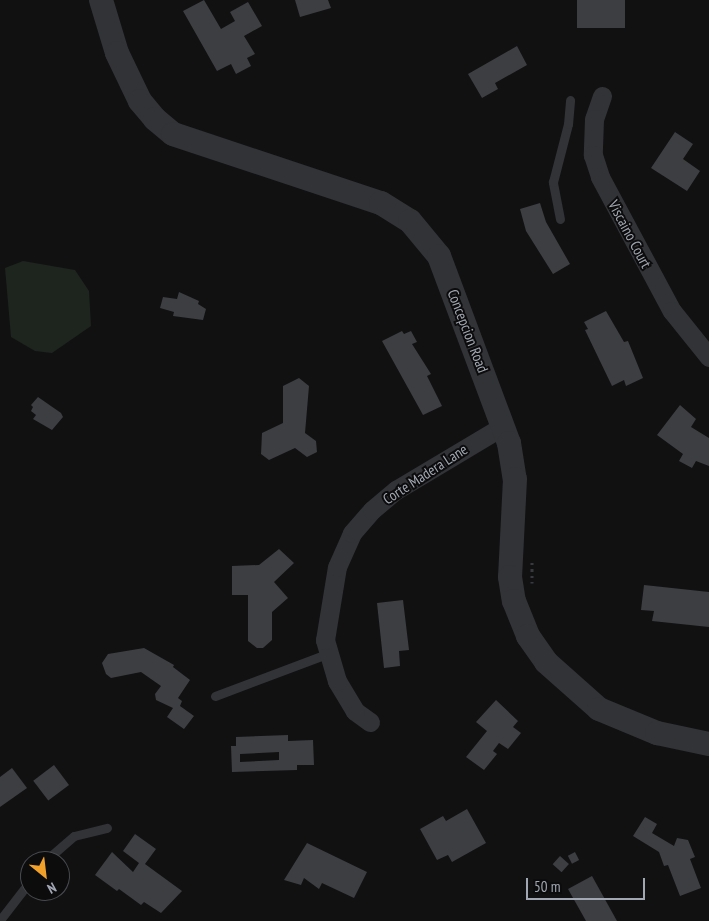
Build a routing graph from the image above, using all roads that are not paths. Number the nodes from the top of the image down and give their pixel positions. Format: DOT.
graph roads {
  1 [pos="101,0"];
  2 [pos="602,96"];
  3 [pos="570,100"];
  4 [pos="560,219"];
  5 [pos="709,357"];
  6 [pos="504,426"];
  7 [pos="327,654"];
  8 [pos="215,696"];
  9 [pos="370,722"];
  10 [pos="709,744"];
  11 [pos="107,828"];
  12 [pos="57,851"];
  13 [pos="20,894"];
  14 [pos="0,920"];
  1 -- 6 [label="street, Concepcion Road"];
  2 -- 5 [label="street, Viscaino Court"];
  3 -- 4 [label="lane"];
  6 -- 7 [label="street, Corte Madera Lane"];
  6 -- 10 [label="street, Concepcion Road"];
  7 -- 8 [label="lane"];
  7 -- 9 [label="street, Corte Madera Lane"];
  11 -- 12 [label="lane"];
  13 -- 14 [label="lane"];
}
